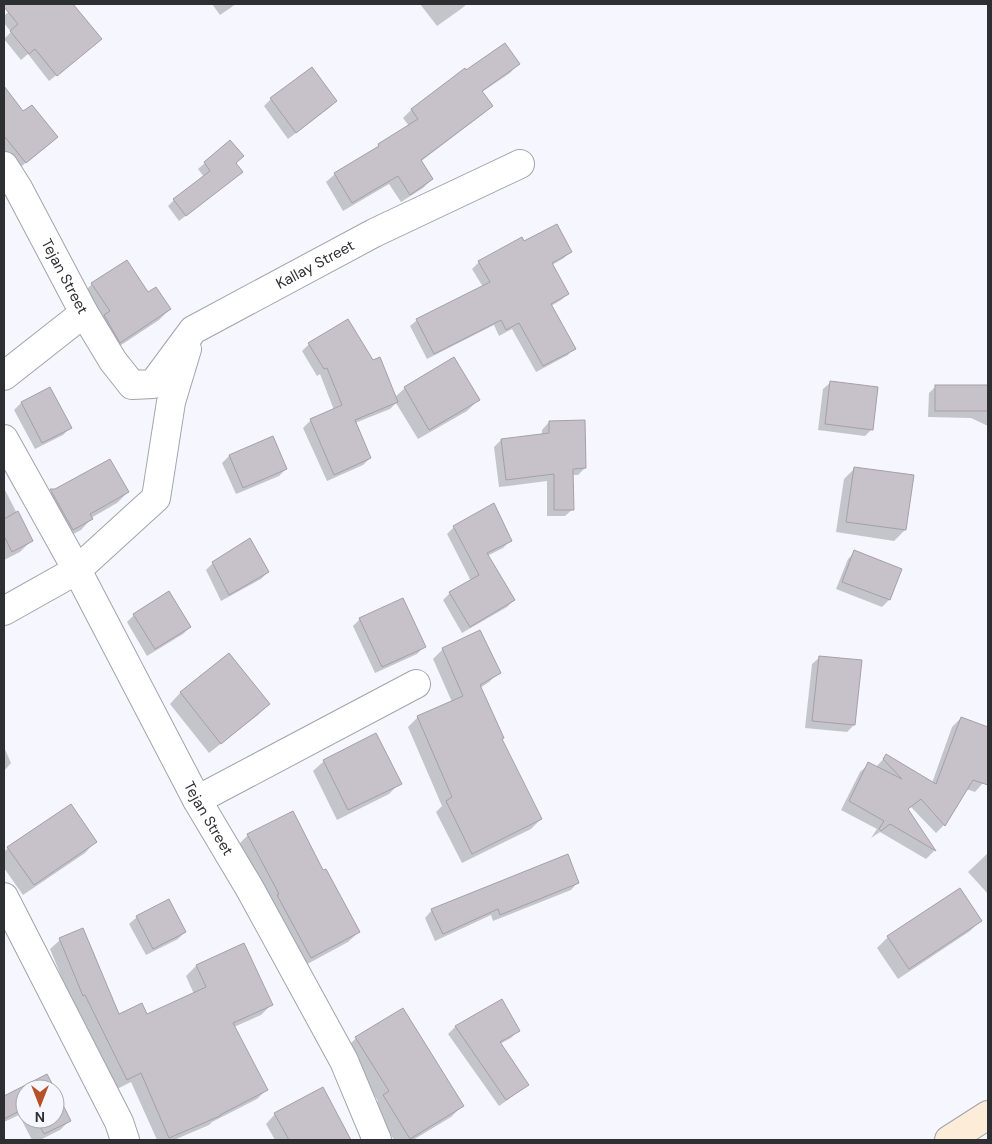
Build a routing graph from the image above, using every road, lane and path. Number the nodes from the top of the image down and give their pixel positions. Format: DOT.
graph roads {
  1 [pos="520,164"];
  2 [pos="4,166"];
  3 [pos="84,313"];
  4 [pos="193,330"];
  5 [pos="4,376"];
  6 [pos="132,385"];
  7 [pos="4,439"];
  8 [pos="77,570"];
  9 [pos="4,611"];
  10 [pos="416,684"];
  11 [pos="197,800"];
  12 [pos="4,896"];
  13 [pos="988,1115"];
  14 [pos="126,1140"];
  15 [pos="377,1140"];
  16 [pos="949,1140"];
  1 -- 4 [label="street, Kallay Street"];
  2 -- 3 [label="street, Tejan Street"];
  3 -- 5 [label="street"];
  3 -- 6 [label="street, Tejan Street"];
  4 -- 6 [label="street, Kallay Street"];
  4 -- 8 [label="street"];
  7 -- 8 [label="street, Tejan Street"];
  8 -- 9 [label="street"];
  8 -- 11 [label="street, Tejan Street"];
  10 -- 11 [label="street"];
  11 -- 15 [label="street, Tejan Street"];
  12 -- 14 [label="street"];
  13 -- 16 [label="street"];
}
